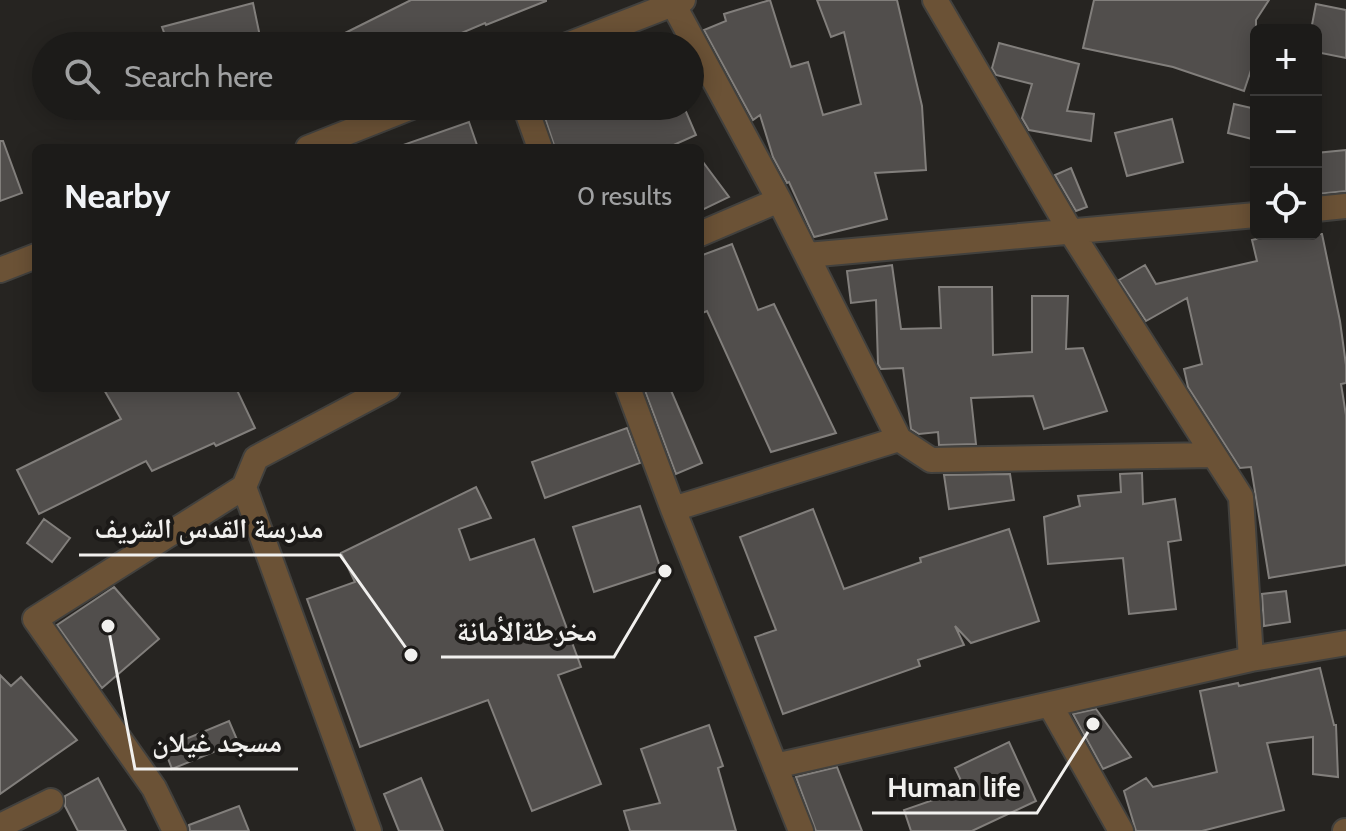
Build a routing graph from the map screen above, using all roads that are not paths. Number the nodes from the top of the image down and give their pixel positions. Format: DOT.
graph roads {
  1 [pos="935,0"];
  2 [pos="676,1"];
  3 [pos="600,32"];
  4 [pos="692,32"];
  5 [pos="704,55"];
  6 [pos="379,120"];
  7 [pos="530,120"];
  8 [pos="318,144"];
  9 [pos="539,144"];
  10 [pos="779,200"];
  11 [pos="1346,206"];
  12 [pos="1322,208"];
  13 [pos="1250,216"];
  14 [pos="704,232"];
  15 [pos="1071,232"];
  16 [pos="807,255"];
  17 [pos="32,258"];
  18 [pos="0,270"];
  19 [pos="380,392"];
  20 [pos="629,392"];
  21 [pos="899,439"];
  22 [pos="1212,455"];
  23 [pos="244,487"];
  24 [pos="673,509"];
  25 [pos="1346,643"];
  26 [pos="1251,659"];
  27 [pos="1050,705"];
  28 [pos="775,766"];
  29 [pos="51,801"];
  30 [pos="0,826"];
  31 [pos="175,831"];
  32 [pos="369,831"];
  33 [pos="801,831"];
  34 [pos="1121,831"];
  1 -- 15 [label="street"];
  2 -- 3 [label="street"];
  2 -- 4 [label="street"];
  5 -- 10 [label="street"];
  6 -- 8 [label="street"];
  7 -- 9 [label="street"];
  10 -- 14 [label="street"];
  10 -- 16 [label="street"];
  11 -- 12 [label="street"];
  13 -- 15 [label="street"];
  15 -- 16 [label="street"];
  15 -- 22 [label="street"];
  16 -- 21 [label="street"];
  17 -- 18 [label="street"];
  19 -- 23 [label="street"];
  20 -- 24 [label="street"];
  21 -- 22 [label="street"];
  21 -- 24 [label="street"];
  22 -- 26 [label="street"];
  23 -- 31 [label="street"];
  23 -- 32 [label="street"];
  24 -- 28 [label="street"];
  25 -- 26 [label="street"];
  26 -- 27 [label="street"];
  27 -- 28 [label="street"];
  27 -- 34 [label="street"];
  28 -- 33 [label="street"];
  29 -- 30 [label="street"];
}
